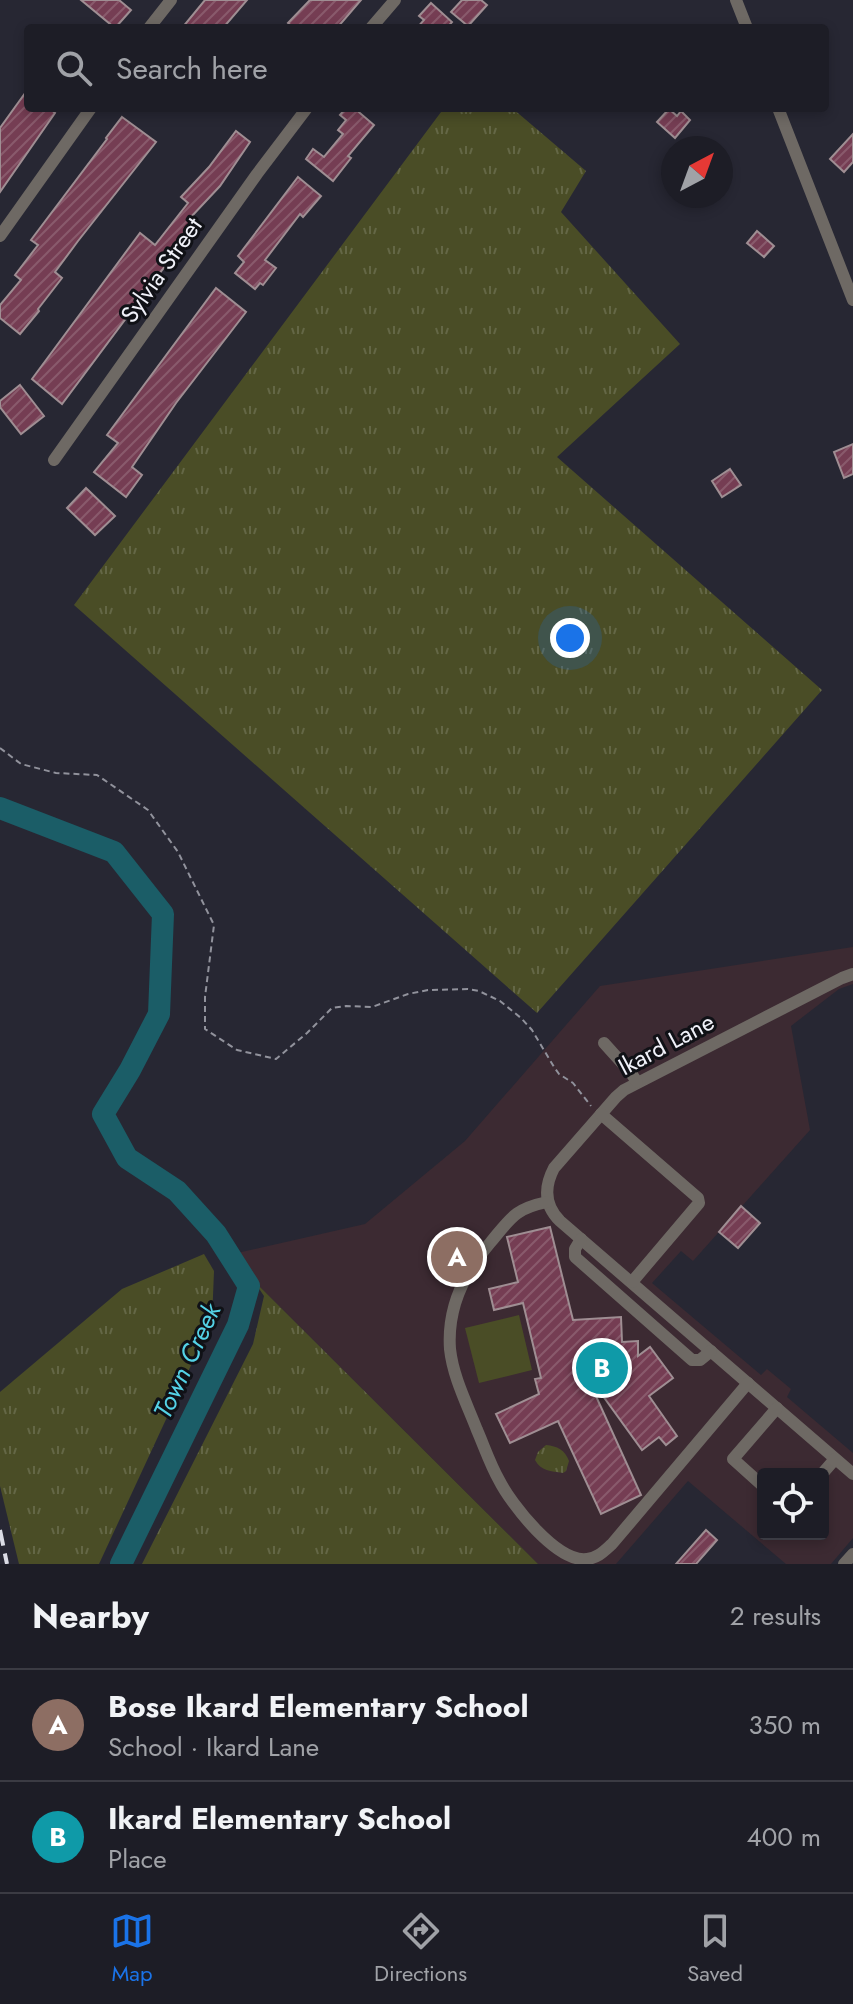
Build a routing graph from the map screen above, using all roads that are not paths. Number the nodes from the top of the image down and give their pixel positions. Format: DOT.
graph roads {
  1 [pos="171,0"];
  2 [pos="395,0"];
  3 [pos="736,0"];
  4 [pos="152,24"];
  5 [pos="374,24"];
  6 [pos="745,24"];
  7 [pos="88,112"];
  8 [pos="304,112"];
  9 [pos="780,112"];
  10 [pos="0,236"];
  11 [pos="853,300"];
  12 [pos="54,460"];
  13 [pos="853,974"];
  14 [pos="604,1043"];
  15 [pos="637,1082"];
  16 [pos="601,1114"];
  17 [pos="547,1202"];
  18 [pos="581,1239"];
  19 [pos="632,1282"];
  20 [pos="711,1351"];
  21 [pos="748,1383"];
  22 [pos="777,1408"];
  23 [pos="835,1459"];
  24 [pos="827,1468"];
  25 [pos="853,1474"];
  26 [pos="757,1481"];
  27 [pos="853,1554"];
  28 [pos="844,1564"];
  1 -- 4 [label="street"];
  2 -- 5 [label="street"];
  3 -- 6 [label="street"];
  7 -- 10 [label="street"];
  8 -- 12 [label="street, Sylvia Street"];
  9 -- 11 [label="street"];
  13 -- 15 [label="street, Ikard Lane"];
  14 -- 15 [label="street"];
  15 -- 16 [label="street, Ikard Lane"];
  16 -- 17 [label="street, Ikard Lane"];
  16 -- 19 [label="street"];
  17 -- 18 [label="street"];
  17 -- 21 [label="street"];
  18 -- 19 [label="street"];
  18 -- 20 [label="street"];
  19 -- 20 [label="street"];
  20 -- 21 [label="street"];
  21 -- 22 [label="street"];
  22 -- 23 [label="street"];
  22 -- 26 [label="street"];
  23 -- 24 [label="street"];
  23 -- 25 [label="street"];
  27 -- 28 [label="street"];
}
